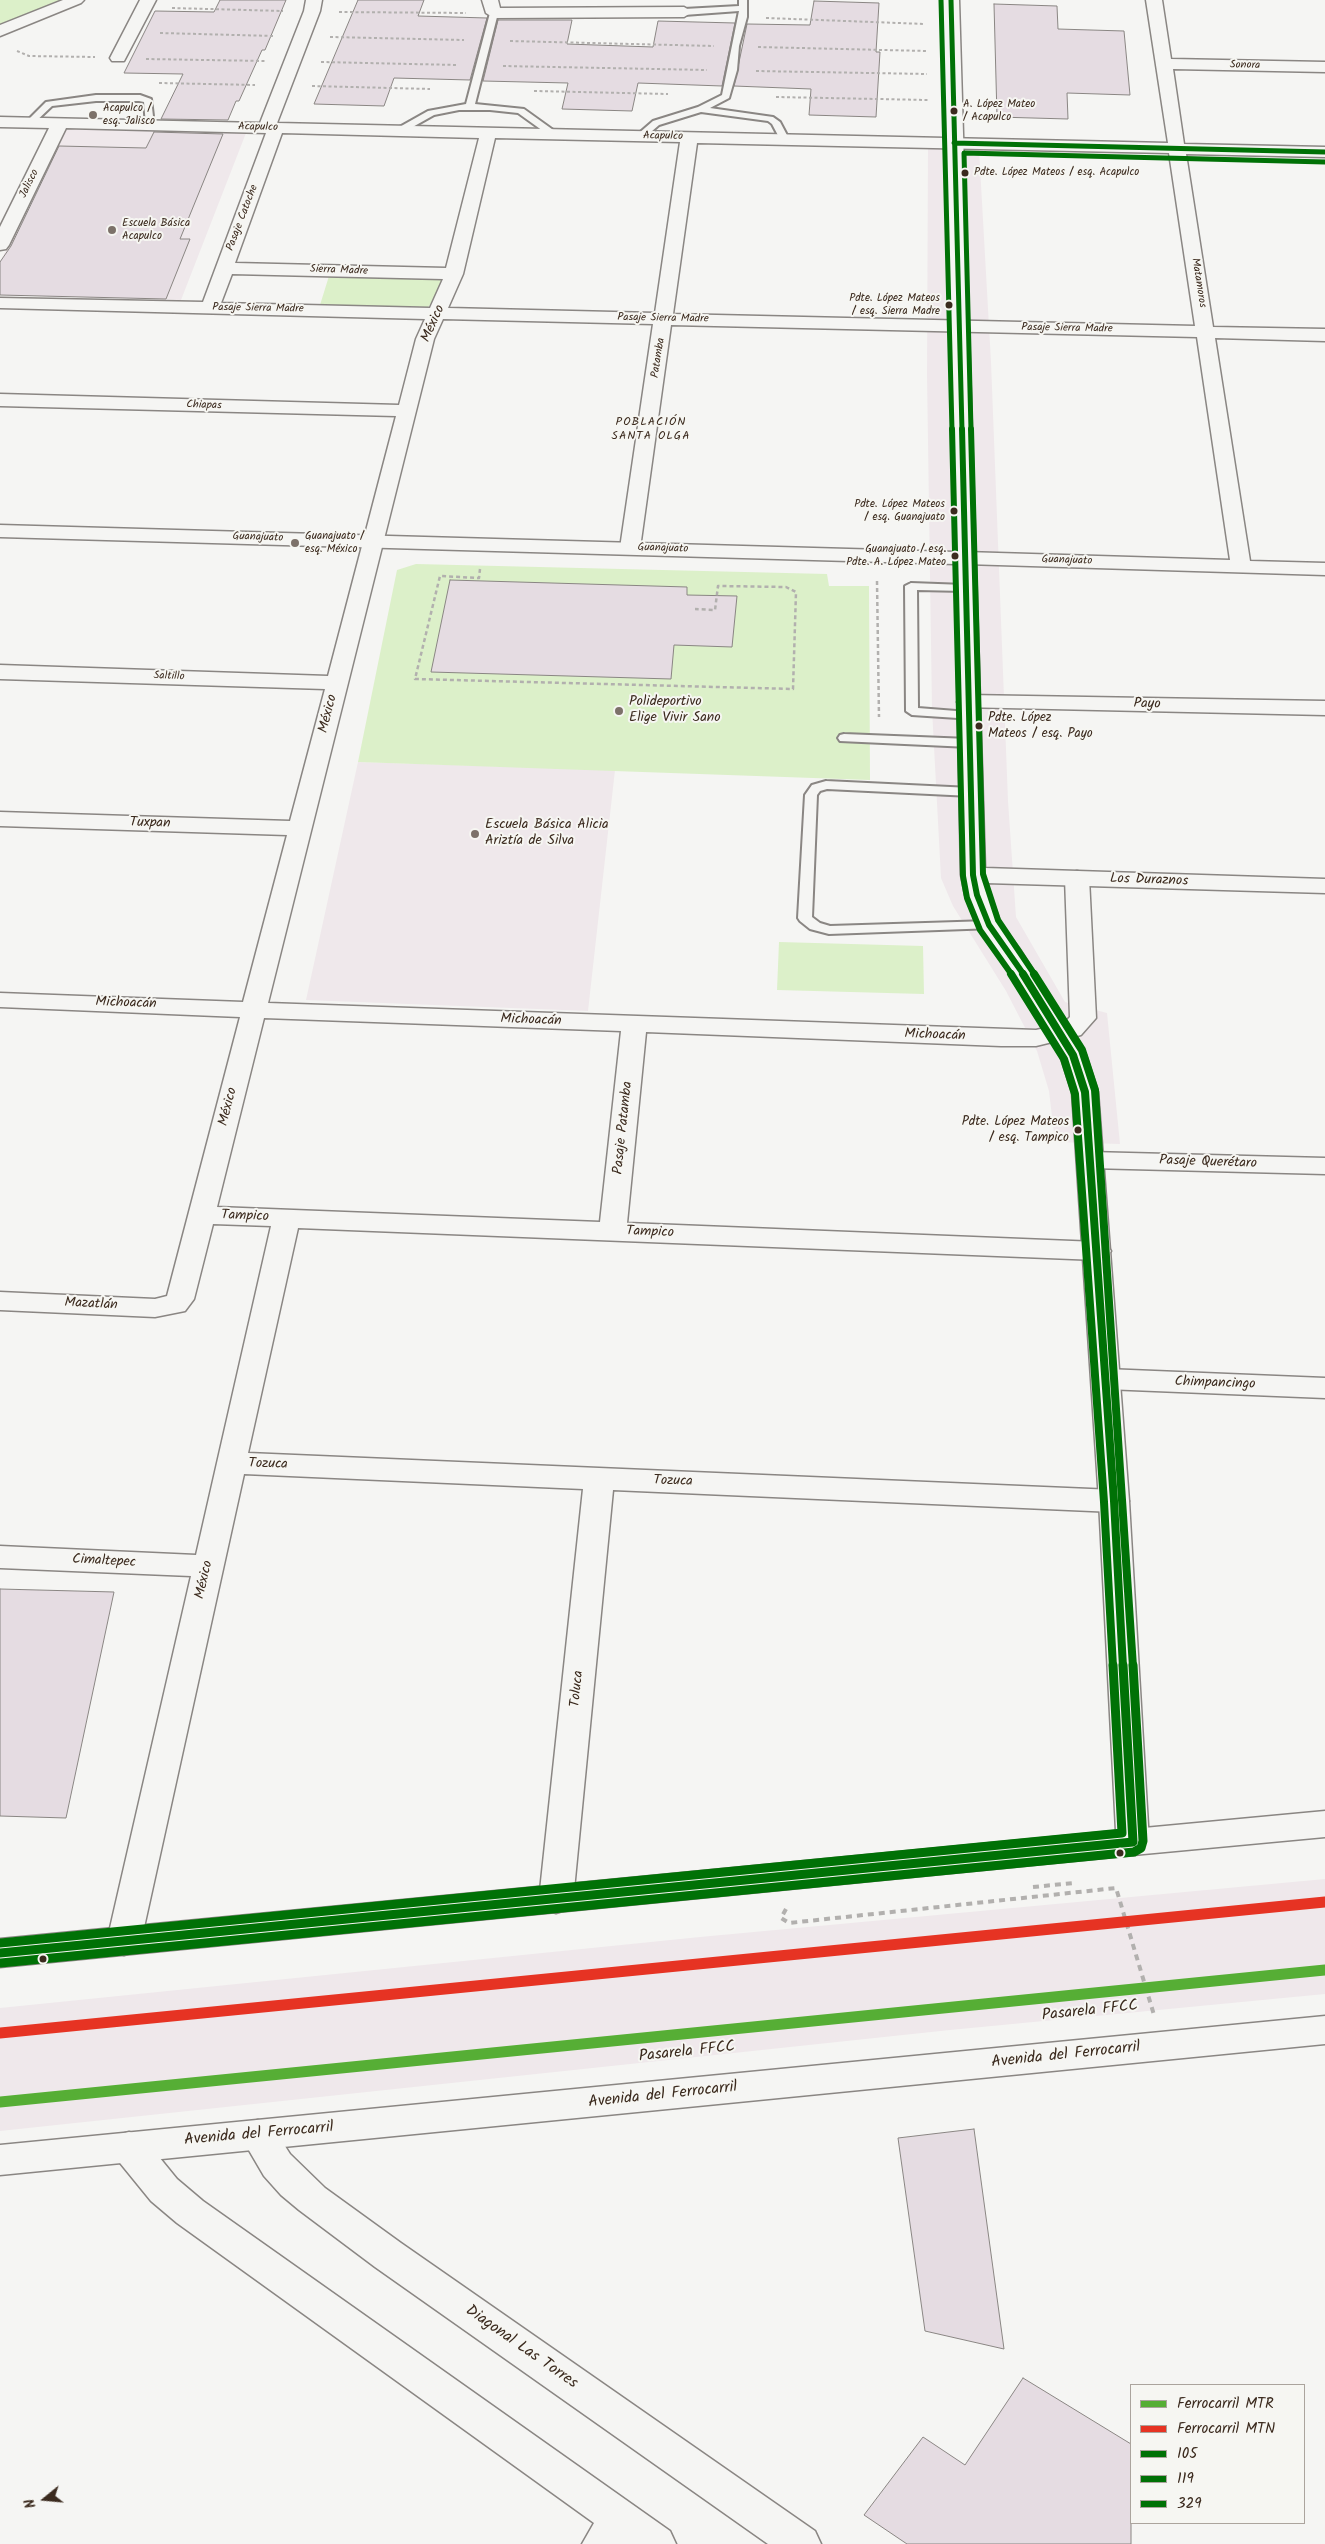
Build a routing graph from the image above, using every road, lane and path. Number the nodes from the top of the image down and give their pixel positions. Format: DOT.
graph roads {
  1 [pos="76,0"];
  2 [pos="148,0"];
  3 [pos="314,0"];
  4 [pos="951,0"];
  5 [pos="1154,0"];
  6 [pos="492,6"];
  7 [pos="743,9"];
  8 [pos="684,12"];
  9 [pos="951,25"];
  10 [pos="0,31"];
  11 [pos="132,32"];
  12 [pos="301,36"];
  13 [pos="488,41"];
  14 [pos="735,46"];
  15 [pos="952,51"];
  16 [pos="118,58"];
  17 [pos="1164,64"];
  18 [pos="1325,68"];
  19 [pos="470,107"];
  20 [pos="701,109"];
  21 [pos="0,122"];
  22 [pos="29,123"];
  23 [pos="60,124"];
  24 [pos="150,125"];
  25 [pos="271,128"];
  26 [pos="399,131"];
  27 [pos="488,133"];
  28 [pos="553,134"];
  29 [pos="641,136"];
  30 [pos="689,137"];
  31 [pos="784,140"];
  32 [pos="954,143"];
  33 [pos="1177,149"];
  34 [pos="1325,152"];
  35 [pos="0,208"];
  36 [pos="18,209"];
  37 [pos="0,244"];
  38 [pos="224,268"];
  39 [pos="454,274"];
  40 [pos="0,303"];
  41 [pos="210,308"];
  42 [pos="438,313"];
  43 [pos="664,319"];
  44 [pos="959,326"];
  45 [pos="1205,332"];
  46 [pos="1325,335"];
  47 [pos="0,400"];
  48 [pos="408,411"];
  49 [pos="0,531"];
  50 [pos="372,541"];
  51 [pos="630,548"];
  52 [pos="965,558"];
  53 [pos="481,565"];
  54 [pos="1240,566"];
  55 [pos="1325,569"];
  56 [pos="877,575"];
  57 [pos="965,588"];
  58 [pos="695,610"];
  59 [pos="0,672"];
  60 [pos="337,683"];
  61 [pos="1325,708"];
  62 [pos="968,709"];
  63 [pos="844,738"];
  64 [pos="880,740"];
  65 [pos="969,742"];
  66 [pos="971,792"];
  67 [pos="0,819"];
  68 [pos="300,828"];
  69 [pos="973,875"];
  70 [pos="1077,878"];
  71 [pos="1325,886"];
  72 [pos="989,925"];
  73 [pos="0,1000"];
  74 [pos="254,1008"];
  75 [pos="634,1025"];
  76 [pos="1061,1034"];
  77 [pos="1090,1160"];
  78 [pos="1325,1166"];
  79 [pos="202,1215"];
  80 [pos="286,1219"];
  81 [pos="614,1232"];
  82 [pos="1097,1251"];
  83 [pos="180,1299"];
  84 [pos="0,1301"];
  85 [pos="1106,1379"];
  86 [pos="1325,1388"];
  87 [pos="232,1463"];
  88 [pos="599,1479"];
  89 [pos="1114,1501"];
  90 [pos="0,1557"];
  91 [pos="208,1566"];
  92 [pos="1325,1824"];
  93 [pos="1133,1842"];
  94 [pos="1057,1885"];
  95 [pos="1028,1887"];
  96 [pos="556,1900"];
  97 [pos="790,1908"];
  98 [pos="124,1941"];
  99 [pos="0,1953"];
  100 [pos="1146,2019"];
  101 [pos="1325,2030"];
  102 [pos="258,2135"];
  103 [pos="129,2147"];
  104 [pos="0,2160"];
  105 [pos="611,2531"];
  106 [pos="656,2544"];
  107 [pos="801,2544"];
  1 -- 10 [label="street"];
  2 -- 11 [label="street"];
  3 -- 12 [label="street, Pasaje Catoche"];
  4 -- 9 [label="street"];
  5 -- 17 [label="street, Matamoros"];
  6 -- 8 [label="street"];
  6 -- 13 [label="lane"];
  7 -- 8 [label="lane"];
  7 -- 9 [label="path"];
  7 -- 14 [label="lane"];
  9 -- 15 [label="street"];
  11 -- 12 [label="path"];
  11 -- 16 [label="street"];
  12 -- 13 [label="path"];
  12 -- 25 [label="street, Pasaje Catoche"];
  13 -- 14 [label="path"];
  13 -- 19 [label="lane"];
  14 -- 15 [label="path"];
  14 -- 20 [label="lane"];
  15 -- 32 [label="street"];
  17 -- 18 [label="street, Sonora"];
  17 -- 33 [label="street, Matamoros"];
  19 -- 26 [label="lane"];
  19 -- 28 [label="lane"];
  20 -- 29 [label="lane"];
  20 -- 31 [label="lane"];
  21 -- 22 [label="street, Acapulco"];
  22 -- 23 [label="street, Acapulco"];
  22 -- 24 [label="lane"];
  23 -- 24 [label="street, Acapulco"];
  23 -- 36 [label="street, Jalisco"];
  24 -- 25 [label="street, Acapulco"];
  25 -- 26 [label="street, Acapulco"];
  25 -- 38 [label="street, Pasaje Catoche"];
  26 -- 27 [label="street, Acapulco"];
  27 -- 28 [label="street, Acapulco"];
  27 -- 39 [label="street, México"];
  28 -- 29 [label="street, Acapulco"];
  29 -- 30 [label="street, Acapulco"];
  30 -- 31 [label="street, Acapulco"];
  30 -- 43 [label="street, Patamba"];
  31 -- 32 [label="street, Acapulco"];
  32 -- 33 [label="street, Acapulco"];
  32 -- 44 [label="street"];
  33 -- 34 [label="street, Acapulco"];
  33 -- 45 [label="street, Matamoros"];
  35 -- 36 [label="street"];
  36 -- 37 [label="street, Jalisco"];
  38 -- 39 [label="street, Sierra Madre"];
  38 -- 41 [label="street, Pasaje Catoche"];
  39 -- 42 [label="street, México"];
  40 -- 41 [label="street, Pasaje Sierra Madre"];
  41 -- 42 [label="street, Pasaje Sierra Madre"];
  42 -- 43 [label="street, Pasaje Sierra Madre"];
  42 -- 48 [label="street, México"];
  43 -- 44 [label="street, Pasaje Sierra Madre"];
  43 -- 51 [label="street, Patamba"];
  44 -- 45 [label="street, Pasaje Sierra Madre"];
  44 -- 52 [label="street"];
  45 -- 46 [label="street, Pasaje Sierra Madre"];
  45 -- 54 [label="street, Matamoros"];
  47 -- 48 [label="street, Chiapas"];
  48 -- 50 [label="street, México"];
  49 -- 50 [label="street, Guanajuato"];
  50 -- 51 [label="street, Guanajuato"];
  50 -- 60 [label="street, México"];
  51 -- 52 [label="street, Guanajuato"];
  52 -- 54 [label="street, Guanajuato"];
  52 -- 57 [label="street"];
  53 -- 58 [label="path"];
  54 -- 55 [label="street, Guanajuato"];
  56 -- 64 [label="path"];
  57 -- 62 [label="street"];
  57 -- 62 [label="lane"];
  59 -- 60 [label="street, Saltillo"];
  60 -- 68 [label="street, México"];
  61 -- 62 [label="street, Payo"];
  62 -- 65 [label="street"];
  63 -- 64 [label="lane"];
  64 -- 65 [label="lane"];
  65 -- 66 [label="street"];
  66 -- 69 [label="street"];
  66 -- 72 [label="lane"];
  67 -- 68 [label="street, Tuxpan"];
  68 -- 74 [label="street, México"];
  69 -- 70 [label="street, Los Duraznos"];
  69 -- 72 [label="street"];
  70 -- 71 [label="street, Los Duraznos"];
  70 -- 76 [label="street"];
  72 -- 76 [label="street"];
  73 -- 74 [label="street, Michoacán"];
  74 -- 75 [label="street, Michoacán"];
  74 -- 79 [label="street, México"];
  75 -- 76 [label="street, Michoacán"];
  75 -- 81 [label="street, Pasaje Patamba"];
  76 -- 77 [label="street"];
  77 -- 78 [label="street, Pasaje Querétaro"];
  77 -- 82 [label="street"];
  79 -- 80 [label="street, Tampico"];
  79 -- 83 [label="street, México"];
  80 -- 81 [label="street, Tampico"];
  80 -- 87 [label="street, México"];
  81 -- 82 [label="street, Tampico"];
  82 -- 85 [label="street"];
  83 -- 84 [label="street, Mazatlán"];
  85 -- 86 [label="street, Chimpancingo"];
  85 -- 89 [label="street"];
  87 -- 88 [label="street, Tozuca"];
  87 -- 91 [label="street, México"];
  88 -- 89 [label="street, Tozuca"];
  88 -- 96 [label="street, Toluca"];
  89 -- 93 [label="street"];
  90 -- 91 [label="street, Cimaltepec"];
  91 -- 98 [label="street, México"];
  92 -- 93 [label="street"];
  93 -- 96 [label="street"];
  94 -- 95 [label="path"];
  96 -- 98 [label="street"];
  97 -- 100 [label="path, Pasarela FFCC"];
  98 -- 99 [label="street"];
  101 -- 102 [label="street, Avenida del Ferrocarril"];
  102 -- 103 [label="street, Avenida del Ferrocarril"];
  102 -- 107 [label="street, Diagonal Las Torres"];
  103 -- 104 [label="street, Avenida del Ferrocarril"];
  103 -- 105 [label="street"];
  105 -- 106 [label="street"];
}
